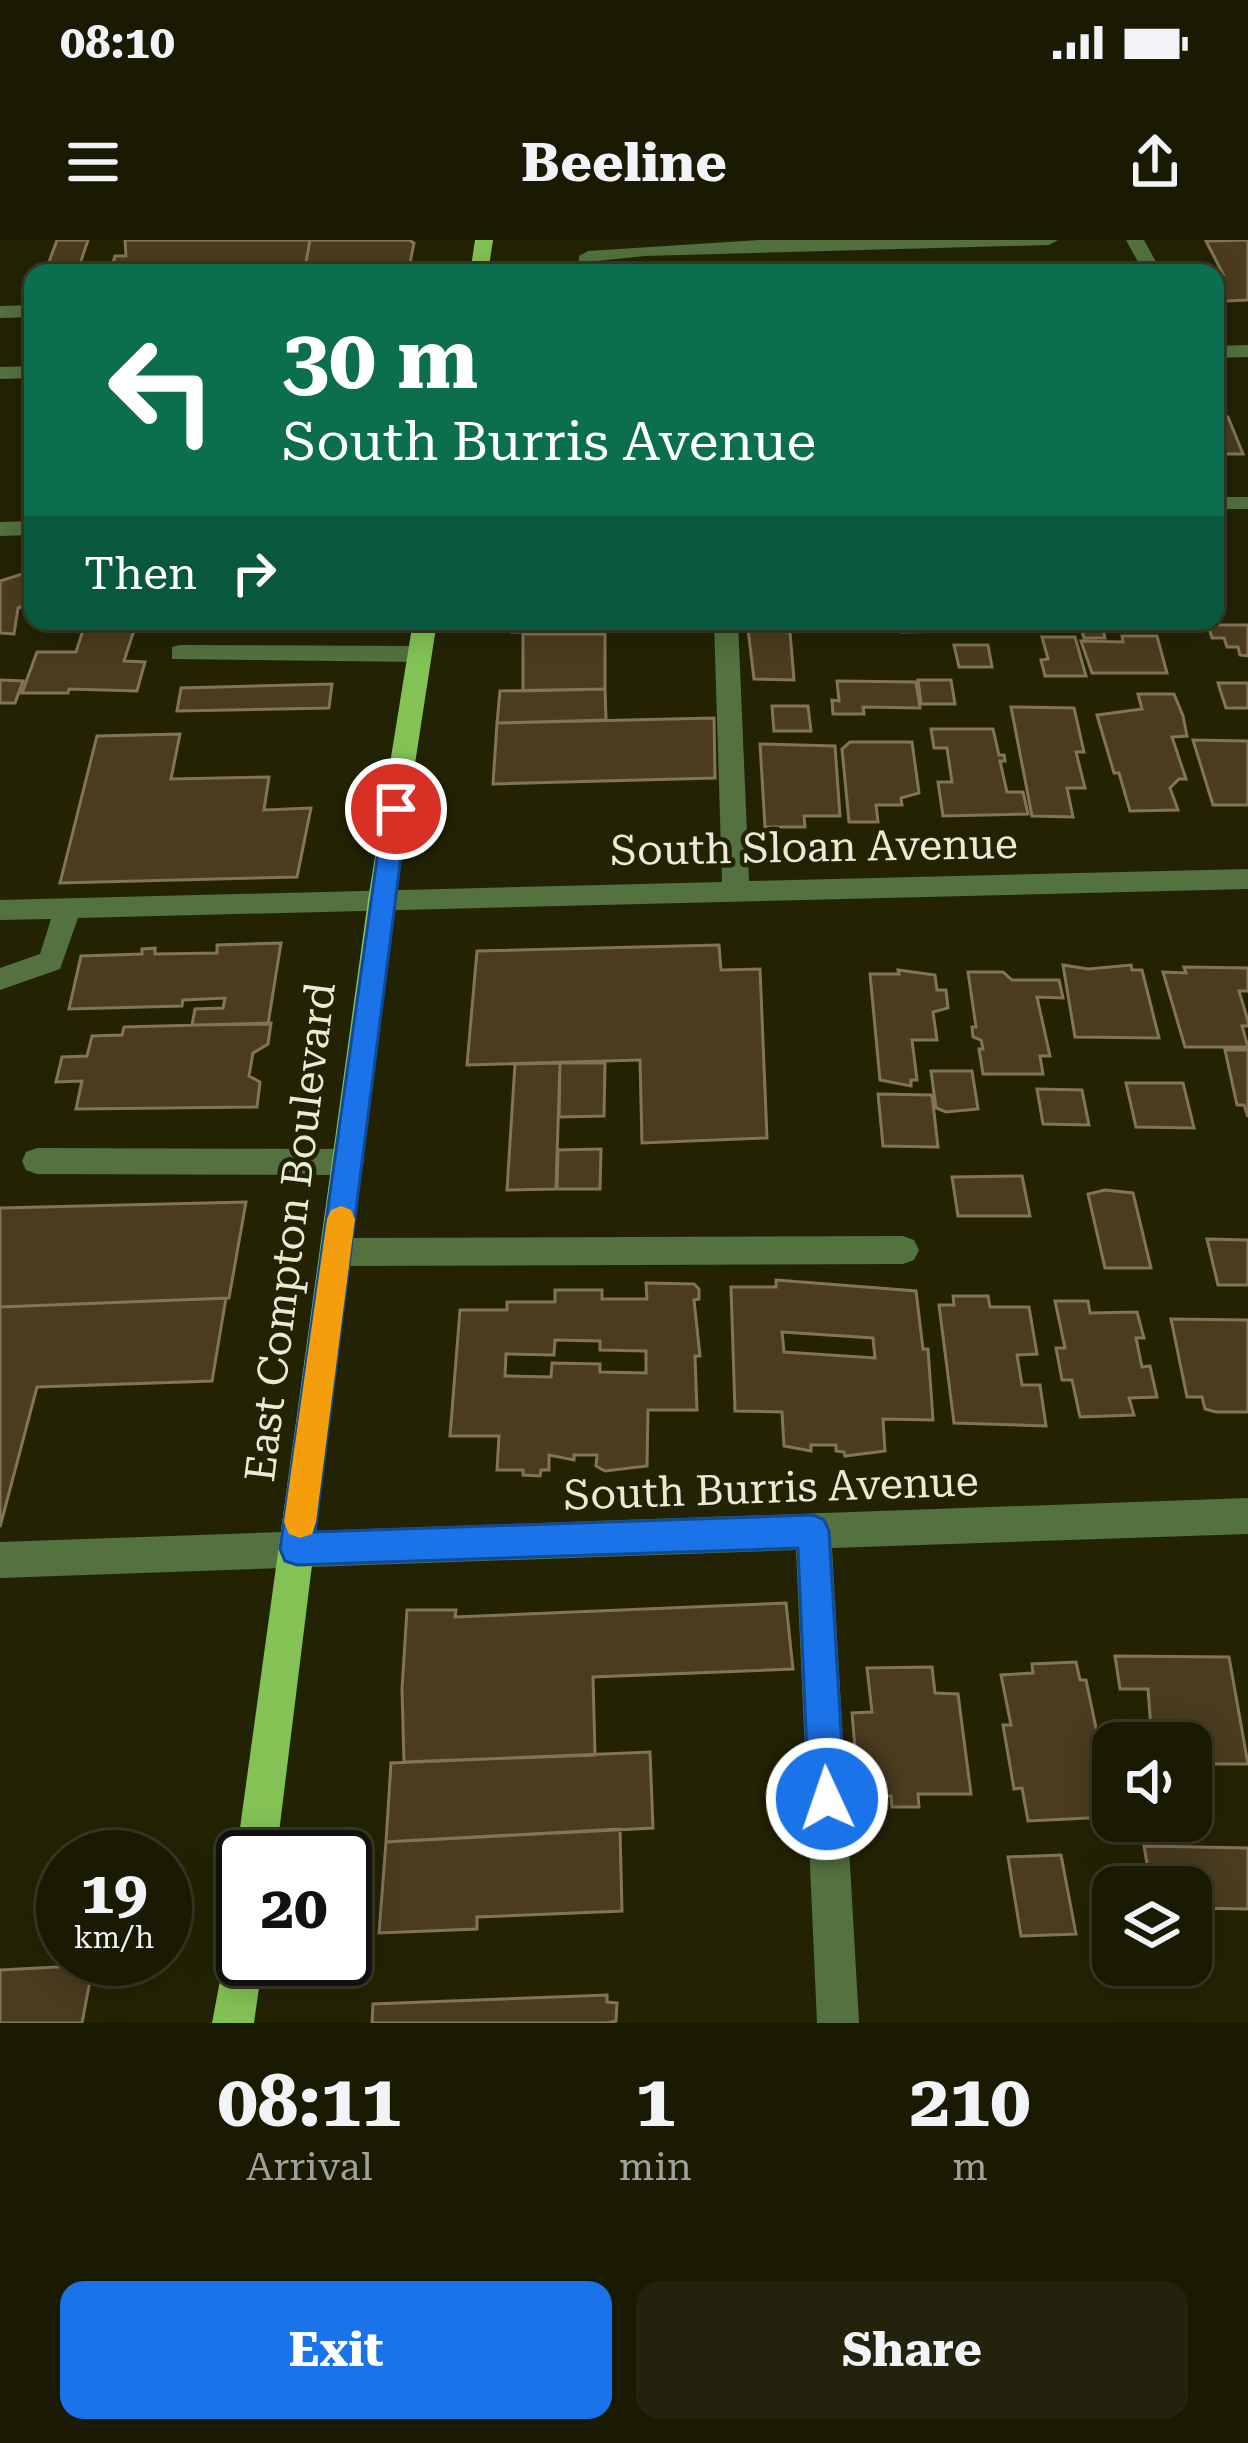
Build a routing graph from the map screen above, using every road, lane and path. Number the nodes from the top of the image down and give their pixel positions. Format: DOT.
graph roads {
  1 [pos="1049,240"];
  2 [pos="878,248"];
  3 [pos="588,264"];
  4 [pos="424,630"];
  5 [pos="726,630"];
  6 [pos="180,652"];
  7 [pos="420,654"];
  8 [pos="1248,879"];
  9 [pos="736,891"];
  10 [pos="381,900"];
  11 [pos="67,909"];
  12 [pos="0,910"];
  13 [pos="0,980"];
  14 [pos="37,1161"];
  15 [pos="349,1162"];
  16 [pos="902,1250"];
  17 [pos="337,1252"];
  18 [pos="1248,1516"];
  19 [pos="813,1531"];
  20 [pos="297,1549"];
  21 [pos="0,1561"];
  22 [pos="260,1830"];
  23 [pos="238,1986"];
  24 [pos="233,2023"];
  25 [pos="838,2023"];
  1 -- 2 [label="street"];
  2 -- 3 [label="street"];
  4 -- 7 [label="main road, East Compton Boulevard"];
  5 -- 9 [label="street"];
  6 -- 7 [label="street"];
  7 -- 10 [label="main road, East Compton Boulevard"];
  8 -- 9 [label="street, South Sloan Avenue"];
  9 -- 10 [label="street, South Sloan Avenue"];
  10 -- 11 [label="street, South Sloan Avenue"];
  10 -- 15 [label="main road, East Compton Boulevard"];
  11 -- 12 [label="street, South Sloan Avenue"];
  11 -- 13 [label="street"];
  14 -- 15 [label="street"];
  15 -- 17 [label="main road, East Compton Boulevard"];
  16 -- 17 [label="street"];
  17 -- 20 [label="main road, East Compton Boulevard"];
  18 -- 19 [label="street, South Burris Avenue"];
  19 -- 20 [label="street, South Burris Avenue"];
  19 -- 25 [label="street"];
  20 -- 21 [label="street, South Burris Avenue"];
  20 -- 22 [label="main road, East Compton Boulevard"];
  23 -- 24 [label="main road"];
}
